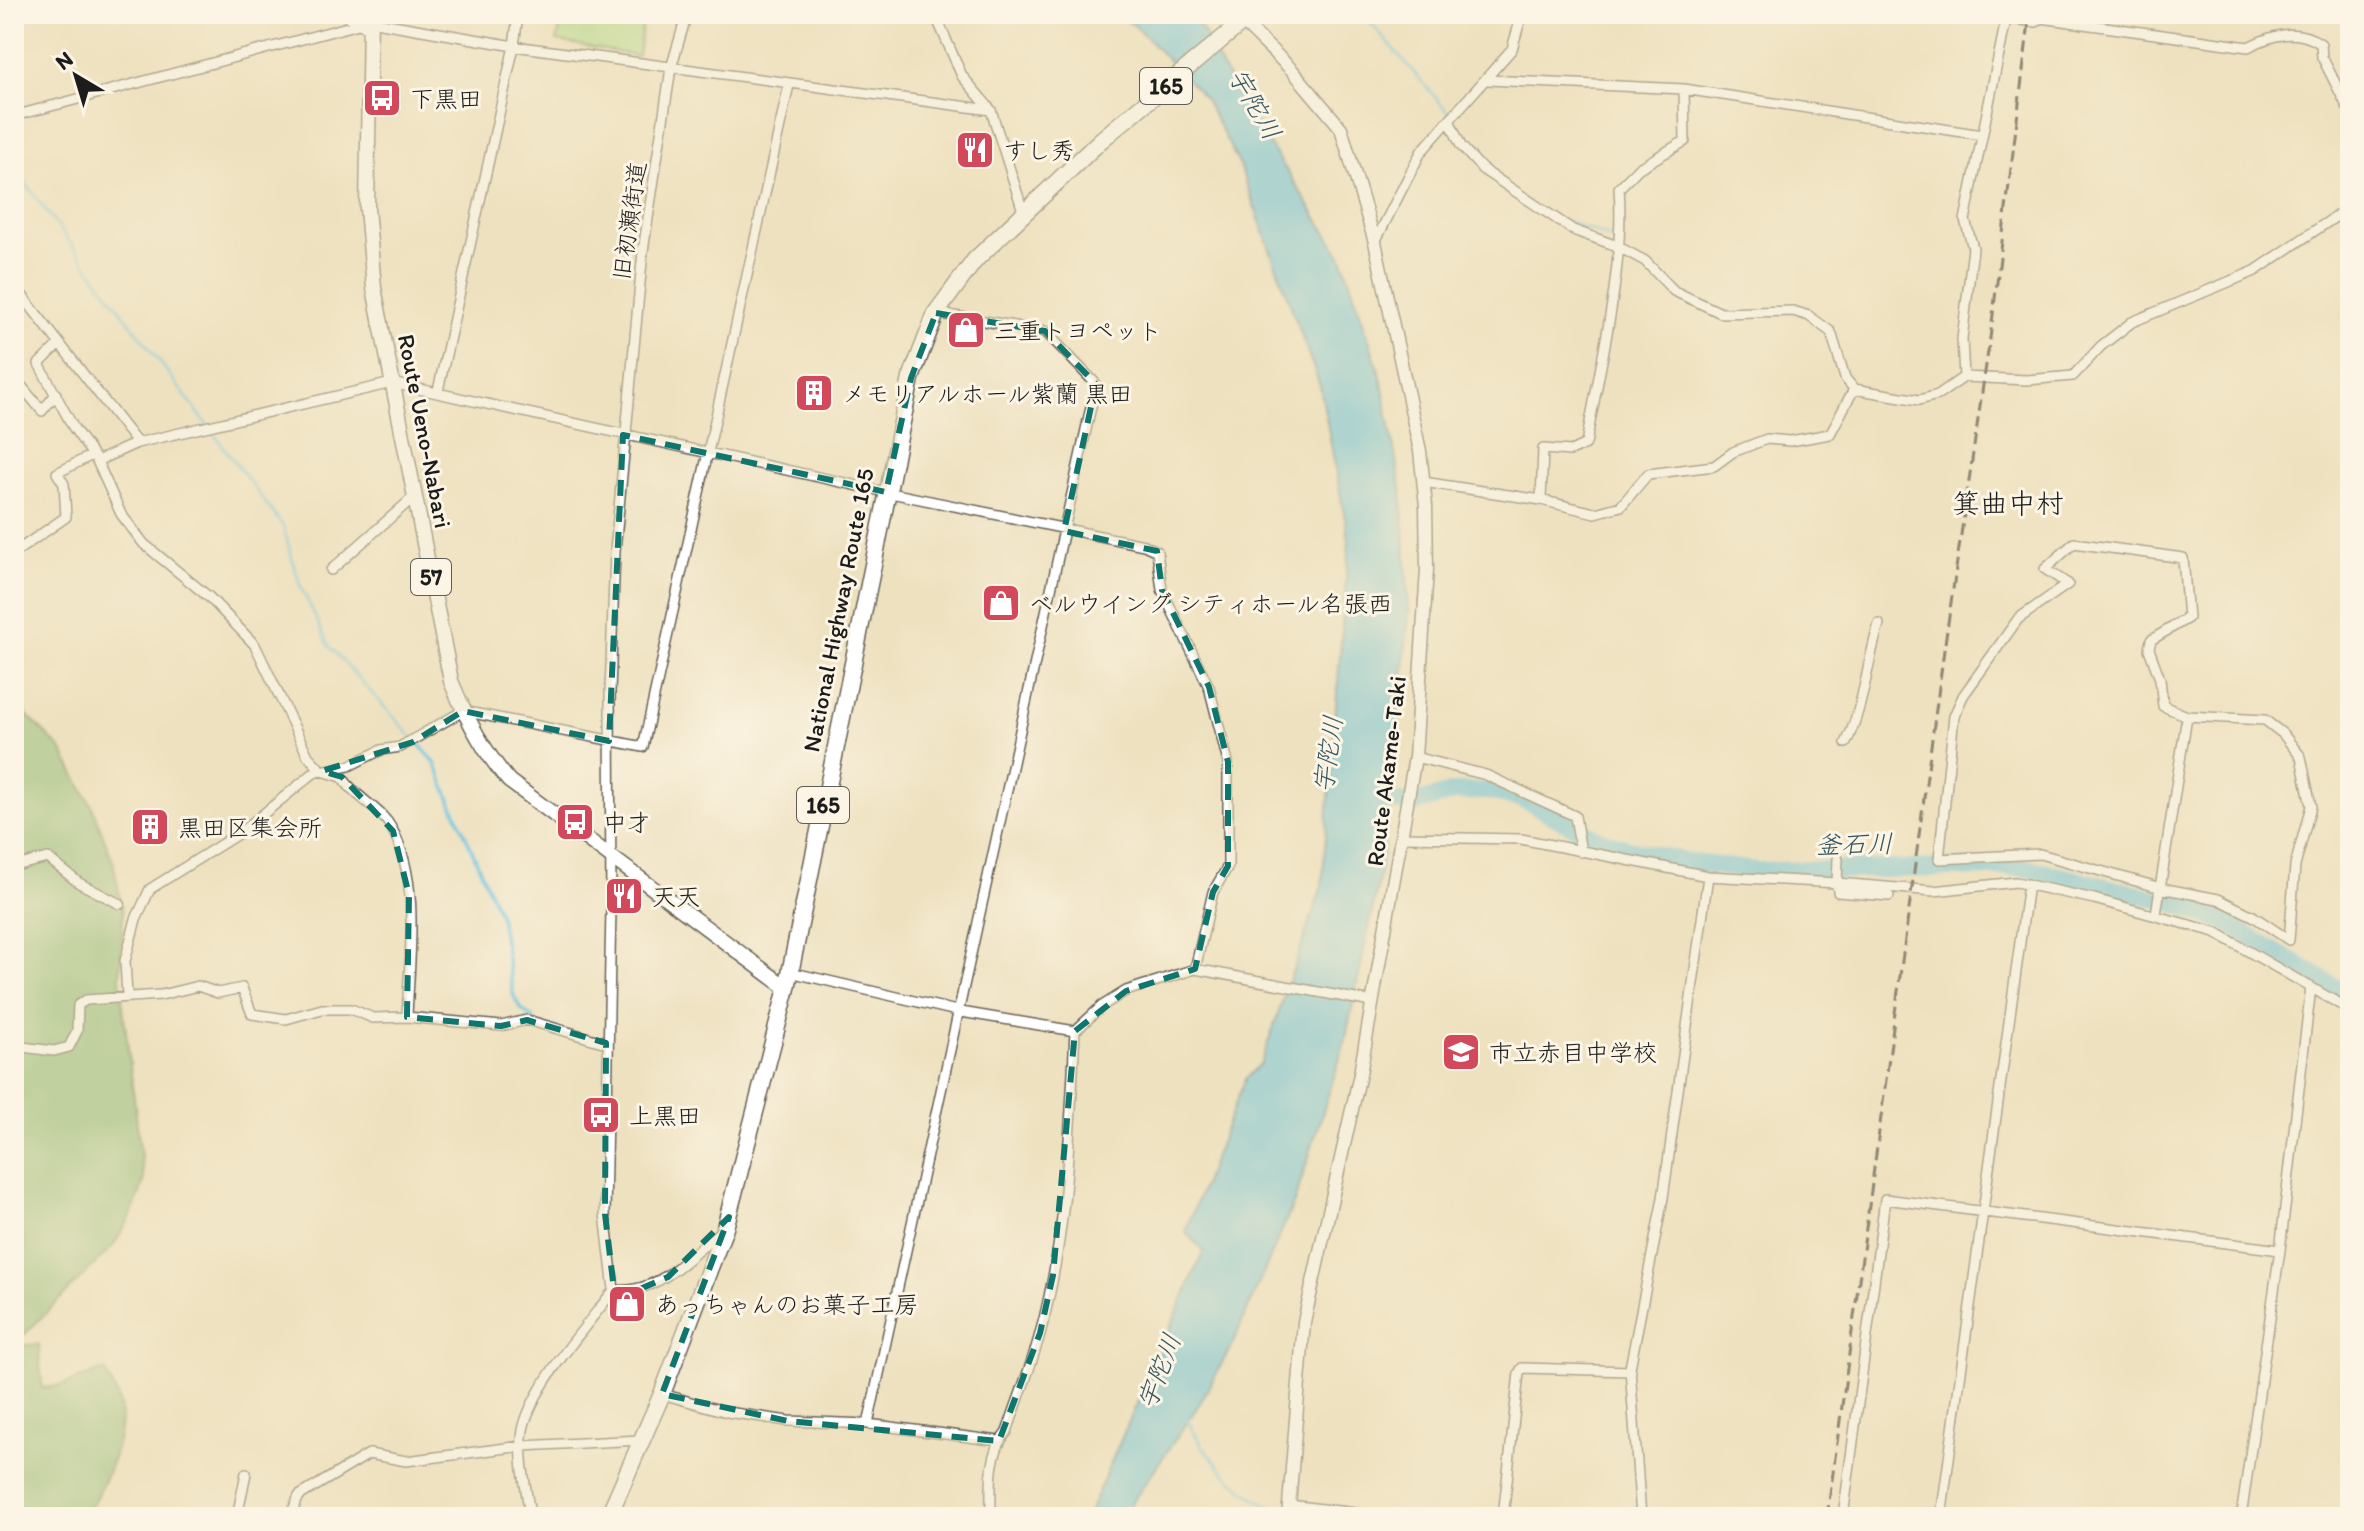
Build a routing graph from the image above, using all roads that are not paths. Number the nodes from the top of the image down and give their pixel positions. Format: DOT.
graph roads {
  1 [pos="348,14"];
  2 [pos="511,14"];
  3 [pos="687,14"];
  4 [pos="935,14"];
  5 [pos="1522,14"];
  6 [pos="2007,16"];
  7 [pos="368,20"];
  8 [pos="1241,20"];
  9 [pos="514,46"];
  10 [pos="671,68"];
  11 [pos="1488,80"];
  12 [pos="789,85"];
  13 [pos="1684,89"];
  14 [pos="991,110"];
  15 [pos="2350,112"];
  16 [pos="14,116"];
  17 [pos="1450,122"];
  18 [pos="1982,135"];
  19 [pos="2350,207"];
  20 [pos="1023,211"];
  21 [pos="1375,242"];
  22 [pos="1617,246"];
  23 [pos="14,285"];
  24 [pos="936,313"];
  25 [pos="59,344"];
  26 [pos="14,377"];
  27 [pos="1964,377"];
  28 [pos="392,383"];
  29 [pos="1854,389"];
  30 [pos="438,391"];
  31 [pos="56,394"];
  32 [pos="623,435"];
  33 [pos="137,443"];
  34 [pos="710,454"];
  35 [pos="94,458"];
  36 [pos="1423,482"];
  37 [pos="886,492"];
  38 [pos="415,496"];
  39 [pos="1541,500"];
  40 [pos="1064,531"];
  41 [pos="14,553"];
  42 [pos="331,570"];
  43 [pos="1879,624"];
  44 [pos="463,711"];
  45 [pos="2187,716"];
  46 [pos="609,741"];
  47 [pos="1846,743"];
  48 [pos="1415,757"];
  49 [pos="322,771"];
  50 [pos="1402,837"];
  51 [pos="1581,852"];
  52 [pos="609,859"];
  53 [pos="1839,861"];
  54 [pos="19,865"];
  55 [pos="1708,876"];
  56 [pos="1837,881"];
  57 [pos="2028,884"];
  58 [pos="2161,890"];
  59 [pos="1889,896"];
  60 [pos="120,904"];
  61 [pos="2157,911"];
  62 [pos="1195,969"];
  63 [pos="788,980"];
  64 [pos="2311,987"];
  65 [pos="127,995"];
  66 [pos="1369,1002"];
  67 [pos="2350,1010"];
  68 [pos="961,1012"];
  69 [pos="407,1017"];
  70 [pos="1075,1031"];
  71 [pos="606,1043"];
  72 [pos="14,1046"];
  73 [pos="1984,1210"];
  74 [pos="725,1228"];
  75 [pos="2280,1250"];
  76 [pos="614,1290"];
  77 [pos="1631,1371"];
  78 [pos="662,1394"];
  79 [pos="868,1424"];
  80 [pos="641,1440"];
  81 [pos="999,1441"];
  82 [pos="522,1446"];
  83 [pos="246,1473"];
  84 [pos="1288,1513"];
  85 [pos="237,1517"];
  86 [pos="290,1517"];
  87 [pos="530,1517"];
  88 [pos="608,1517"];
  89 [pos="991,1517"];
  90 [pos="1389,1517"];
  91 [pos="1503,1517"];
  92 [pos="1641,1517"];
  93 [pos="1843,1517"];
  94 [pos="1941,1517"];
  95 [pos="2241,1517"];
  1 -- 7 [label="main road"];
  2 -- 9 [label="street"];
  3 -- 10 [label="street, 旧初瀬街道"];
  4 -- 14 [label="street"];
  5 -- 11 [label="street"];
  6 -- 15 [label="street"];
  6 -- 18 [label="street"];
  7 -- 9 [label="street"];
  7 -- 16 [label="street"];
  7 -- 28 [label="main road, Route Ueno-Nabari / 57"];
  8 -- 20 [label="highway, National Highway Route 165 / 165"];
  8 -- 21 [label="main road, Route Akame-Taki"];
  9 -- 10 [label="street"];
  9 -- 30 [label="street"];
  10 -- 12 [label="street"];
  10 -- 32 [label="street, 旧初瀬街道"];
  11 -- 13 [label="street"];
  11 -- 17 [label="street"];
  12 -- 14 [label="street"];
  12 -- 34 [label="street"];
  13 -- 18 [label="street"];
  13 -- 22 [label="street"];
  14 -- 20 [label="street"];
  17 -- 21 [label="street"];
  17 -- 22 [label="street"];
  18 -- 27 [label="street"];
  19 -- 27 [label="street"];
  20 -- 24 [label="highway, National Highway Route 165 / 165"];
  21 -- 36 [label="main road, Route Akame-Taki"];
  22 -- 29 [label="street"];
  22 -- 39 [label="street"];
  23 -- 25 [label="street"];
  24 -- 37 [label="highway, National Highway Route 165 / 165"];
  24 -- 40 [label="street"];
  25 -- 31 [label="street"];
  25 -- 33 [label="street"];
  26 -- 31 [label="street"];
  27 -- 29 [label="street"];
  28 -- 30 [label="street"];
  28 -- 33 [label="street"];
  28 -- 38 [label="main road, Route Ueno-Nabari / 57"];
  29 -- 39 [label="street"];
  30 -- 32 [label="street"];
  31 -- 35 [label="street"];
  32 -- 34 [label="street"];
  32 -- 46 [label="street, 旧初瀬街道"];
  33 -- 35 [label="street"];
  34 -- 37 [label="street"];
  34 -- 46 [label="street"];
  35 -- 41 [label="street"];
  35 -- 49 [label="street"];
  36 -- 39 [label="street"];
  36 -- 48 [label="main road, Route Akame-Taki"];
  37 -- 40 [label="street"];
  37 -- 63 [label="highway, National Highway Route 165 / 165"];
  38 -- 42 [label="street"];
  38 -- 44 [label="main road, Route Ueno-Nabari / 57"];
  40 -- 62 [label="street"];
  40 -- 68 [label="street"];
  43 -- 47 [label="street"];
  44 -- 46 [label="street"];
  44 -- 49 [label="street"];
  44 -- 52 [label="main road, Route Ueno-Nabari / 57"];
  45 -- 58 [label="street"];
  45 -- 58 [label="street"];
  45 -- 58 [label="street"];
  46 -- 52 [label="street, 旧初瀬街道"];
  48 -- 50 [label="main road, Route Akame-Taki"];
  48 -- 51 [label="street"];
  49 -- 65 [label="street"];
  49 -- 69 [label="street"];
  50 -- 51 [label="street"];
  50 -- 66 [label="main road, Route Akame-Taki"];
  51 -- 55 [label="street"];
  52 -- 63 [label="main road, Route Ueno-Nabari / 57"];
  52 -- 71 [label="street, 旧初瀬街道"];
  53 -- 56 [label="street"];
  54 -- 60 [label="street"];
  55 -- 56 [label="street"];
  55 -- 77 [label="street"];
  56 -- 57 [label="street"];
  56 -- 59 [label="street"];
  57 -- 61 [label="street"];
  57 -- 73 [label="street"];
  58 -- 61 [label="street"];
  61 -- 64 [label="street"];
  62 -- 66 [label="street"];
  62 -- 70 [label="street"];
  63 -- 68 [label="street"];
  63 -- 74 [label="highway, National Highway Route 165 / 165"];
  64 -- 67 [label="street"];
  64 -- 75 [label="street"];
  65 -- 69 [label="street"];
  65 -- 72 [label="street"];
  66 -- 84 [label="main road, Route Akame-Taki"];
  68 -- 70 [label="street"];
  68 -- 79 [label="street"];
  69 -- 71 [label="street"];
  70 -- 81 [label="street"];
  71 -- 76 [label="street, 旧初瀬街道"];
  73 -- 75 [label="street"];
  73 -- 93 [label="street"];
  73 -- 94 [label="street"];
  74 -- 76 [label="street"];
  74 -- 78 [label="highway, National Highway Route 165 / 165"];
  75 -- 95 [label="street"];
  76 -- 82 [label="street"];
  77 -- 91 [label="street"];
  77 -- 92 [label="street"];
  78 -- 79 [label="street"];
  78 -- 80 [label="highway, National Highway Route 165 / 165"];
  79 -- 81 [label="street"];
  80 -- 82 [label="street"];
  80 -- 88 [label="highway, National Highway Route 165 / 165"];
  81 -- 89 [label="street"];
  82 -- 86 [label="street"];
  82 -- 87 [label="street"];
  83 -- 85 [label="street"];
  84 -- 90 [label="street"];
}
